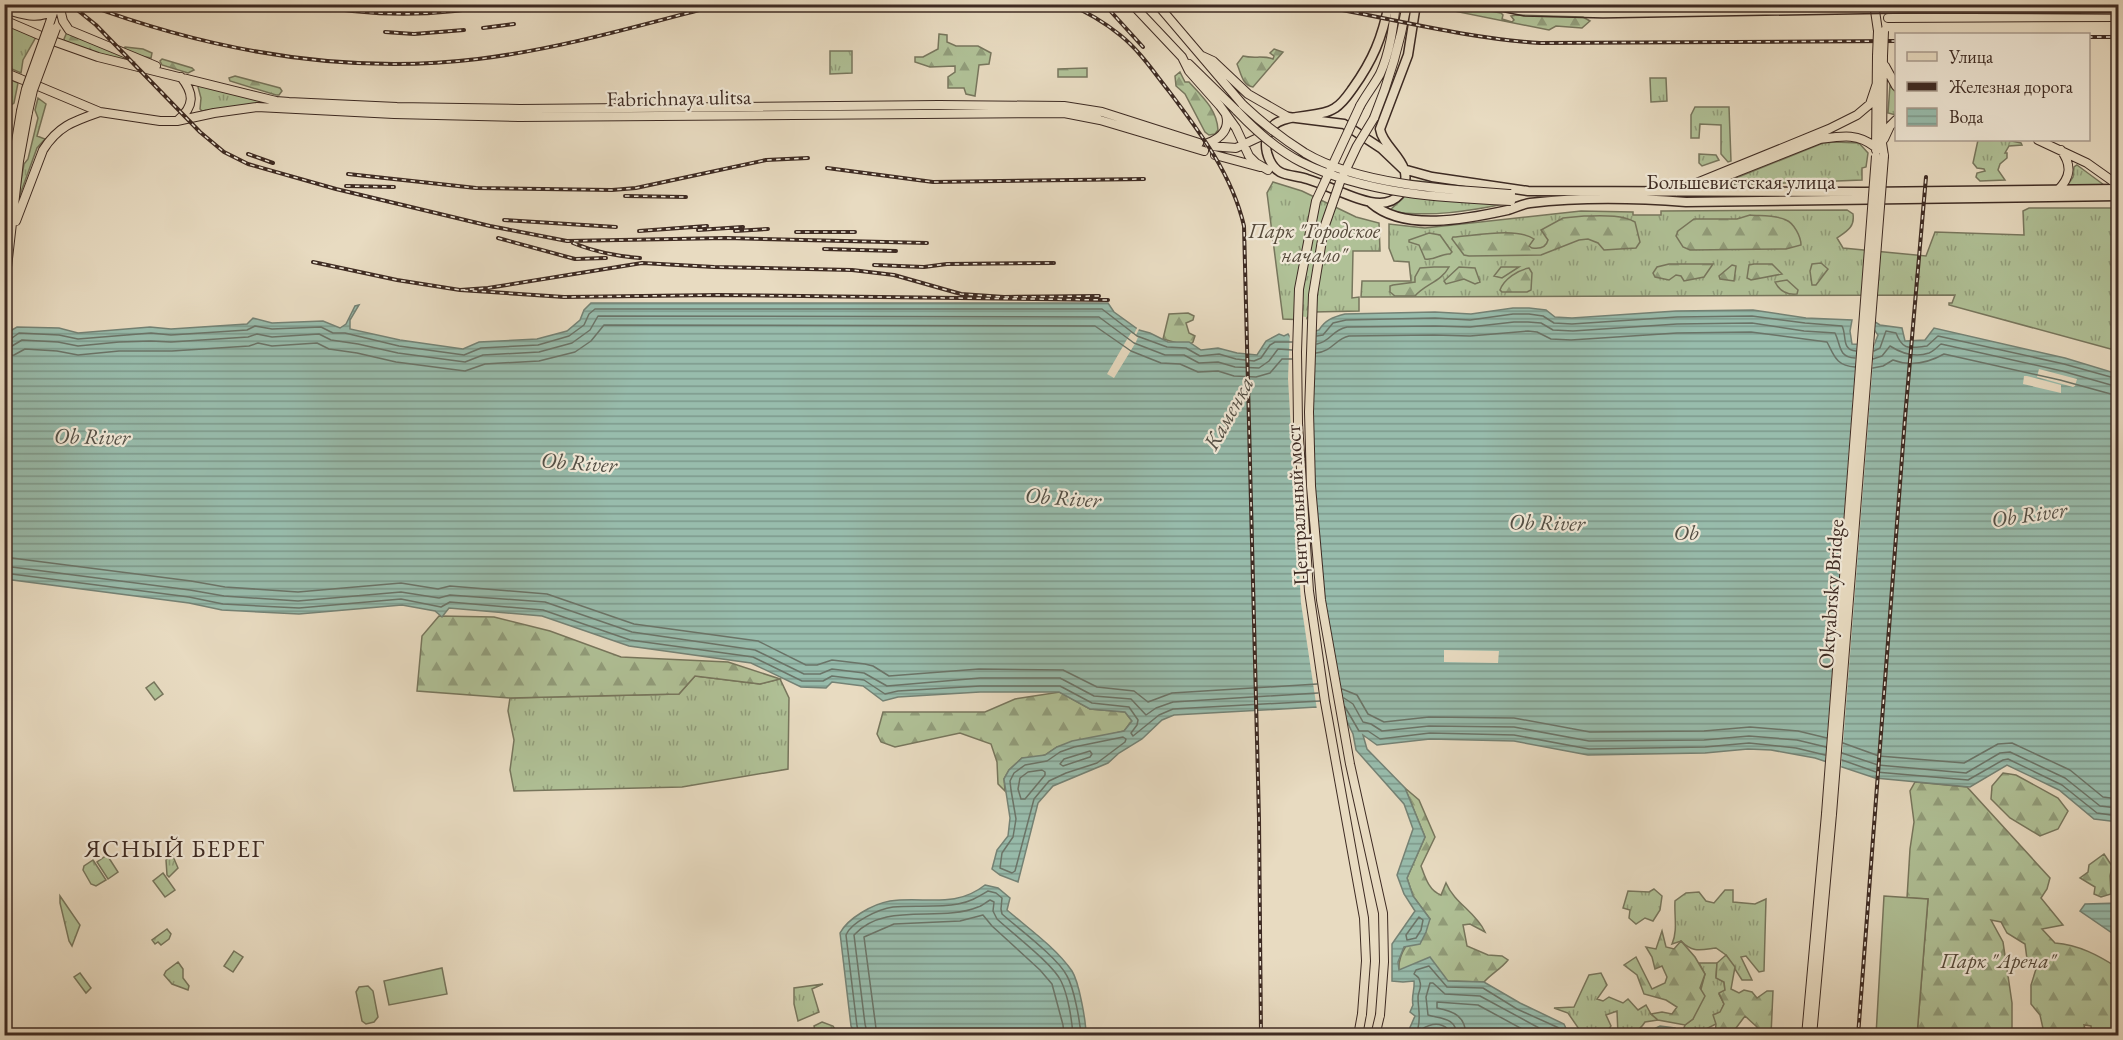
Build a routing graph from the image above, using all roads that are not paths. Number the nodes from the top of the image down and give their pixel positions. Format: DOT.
graph roads {
  1 [pos="1132,4"];
  2 [pos="1156,4"];
  3 [pos="1389,4"];
  4 [pos="1396,4"];
  5 [pos="1407,4"];
  6 [pos="1416,4"];
  7 [pos="1874,6"];
  8 [pos="1891,6"];
  9 [pos="1914,7"];
  10 [pos="2118,7"];
  11 [pos="59,8"];
  12 [pos="4,9"];
  13 [pos="2118,17"];
  14 [pos="1888,18"];
  15 [pos="1913,18"];
  16 [pos="4,20"];
  17 [pos="1881,31"];
  18 [pos="39,35"];
  19 [pos="56,42"];
  20 [pos="1200,55"];
  21 [pos="1880,56"];
  22 [pos="1182,57"];
  23 [pos="1884,64"];
  24 [pos="4,72"];
  25 [pos="180,76"];
  26 [pos="23,80"];
  27 [pos="1877,82"];
  28 [pos="1895,84"];
  29 [pos="38,86"];
  30 [pos="1240,108"];
  31 [pos="25,112"];
  32 [pos="100,112"];
  33 [pos="1226,113"];
  34 [pos="1288,117"];
  35 [pos="177,121"];
  36 [pos="1895,121"];
  37 [pos="1267,133"];
  38 [pos="1180,141"];
  39 [pos="2040,141"];
  40 [pos="1199,143"];
  41 [pos="1243,145"];
  42 [pos="1207,147"];
  43 [pos="2060,149"];
  44 [pos="1879,150"];
  45 [pos="1215,154"];
  46 [pos="2080,160"];
  47 [pos="2069,165"];
  48 [pos="1403,169"];
  49 [pos="1268,170"];
  50 [pos="1280,172"];
  51 [pos="1721,178"];
  52 [pos="2118,187"];
  53 [pos="2058,190"];
  54 [pos="1528,191"];
  55 [pos="1675,191"];
  56 [pos="1686,192"];
  57 [pos="1728,192"];
  58 [pos="2118,196"];
  59 [pos="1511,197"];
  60 [pos="1664,200"];
  61 [pos="1371,202"];
  62 [pos="1527,203"];
  63 [pos="4,215"];
  64 [pos="11,237"];
  65 [pos="4,294"];
  66 [pos="1829,814"];
  67 [pos="1358,1035"];
  68 [pos="1375,1035"];
  69 [pos="1806,1035"];
  70 [pos="1812,1035"];
  1 -- 22 [label="main road"];
  2 -- 20 [label="main road"];
  3 -- 34 [label="highway"];
  4 -- 67 [label="main road, Центральный мост, bridge"];
  5 -- 68 [label="main road, Центральный мост, bridge"];
  6 -- 48 [label="highway"];
  7 -- 8 [label="main road"];
  7 -- 17 [label="main road"];
  8 -- 9 [label="main road"];
  8 -- 14 [label="main road"];
  9 -- 10 [label="main road"];
  9 -- 15 [label="main road"];
  11 -- 12 [label="main road"];
  11 -- 25 [label="main road"];
  11 -- 31 [label="main road, bridge"];
  13 -- 15 [label="main road"];
  14 -- 15 [label="main road"];
  14 -- 17 [label="main road"];
  16 -- 18 [label="main road"];
  17 -- 21 [label="main road, bridge"];
  19 -- 25 [label="main road"];
  20 -- 30 [label="main road"];
  20 -- 34 [label="main road"];
  21 -- 23 [label="main road"];
  21 -- 27 [label="main road"];
  22 -- 30 [label="main road"];
  22 -- 33 [label="main road"];
  23 -- 28 [label="main road"];
  23 -- 44 [label="main road"];
  24 -- 26 [label="main road"];
  25 -- 35 [label="main road"];
  25 -- 38 [label="main road, Fabrichnaya ulitsa"];
  27 -- 44 [label="main road"];
  27 -- 55 [label="main road"];
  29 -- 32 [label="main road, Fabrichnaya ulitsa"];
  30 -- 59 [label="main road, bridge"];
  31 -- 63 [label="main road"];
  31 -- 64 [label="main road"];
  32 -- 35 [label="main road, Fabrichnaya ulitsa"];
  32 -- 64 [label="main road"];
  33 -- 41 [label="main road"];
  33 -- 42 [label="main road"];
  34 -- 37 [label="highway"];
  34 -- 48 [label="highway"];
  35 -- 38 [label="main road, Fabrichnaya ulitsa"];
  36 -- 44 [label="main road"];
  37 -- 41 [label="main road"];
  37 -- 50 [label="highway"];
  38 -- 40 [label="main road"];
  38 -- 42 [label="main road"];
  39 -- 43 [label="main road"];
  41 -- 42 [label="main road"];
  41 -- 49 [label="main road"];
  43 -- 46 [label="main road"];
  43 -- 47 [label="main road"];
  44 -- 51 [label="main road"];
  44 -- 66 [label="main road, Oktyabrsky Bridge, bridge"];
  45 -- 49 [label="main road"];
  46 -- 47 [label="main road"];
  46 -- 52 [label="main road"];
  47 -- 53 [label="main road"];
  48 -- 54 [label="highway, Большевистская улица"];
  48 -- 61 [label="highway"];
  49 -- 50 [label="main road"];
  50 -- 61 [label="highway, Большевистская улица"];
  51 -- 56 [label="main road"];
  51 -- 57 [label="main road"];
  52 -- 53 [label="highway, Большевистская улица"];
  53 -- 57 [label="highway, Большевистская улица"];
  54 -- 55 [label="highway, Большевистская улица"];
  54 -- 59 [label="main road"];
  55 -- 56 [label="highway, Большевистская улица"];
  56 -- 57 [label="highway, Большевистская улица"];
  56 -- 60 [label="main road"];
  58 -- 60 [label="highway, Большевистская улица"];
  59 -- 62 [label="main road"];
  60 -- 62 [label="highway, Большевистская улица"];
  61 -- 62 [label="highway, Большевистская улица"];
  64 -- 65 [label="main road"];
  66 -- 69 [label="main road, Oktyabrsky Bridge"];
  66 -- 70 [label="main road, Oktyabrsky Bridge"];
}
